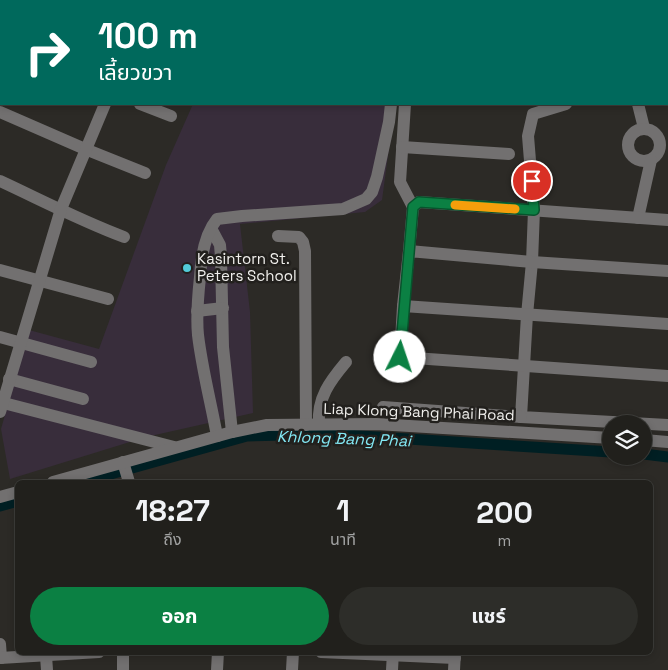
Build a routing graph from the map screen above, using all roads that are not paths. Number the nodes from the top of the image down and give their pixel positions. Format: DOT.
graph roads {
  1 [pos="105,105"];
  2 [pos="142,105"];
  3 [pos="391,105"];
  4 [pos="405,105"];
  5 [pos="563,105"];
  6 [pos="638,105"];
  7 [pos="0,112"];
  8 [pos="170,116"];
  9 [pos="644,128"];
  10 [pos="664,141"];
  11 [pos="402,147"];
  12 [pos="85,149"];
  13 [pos="509,154"];
  14 [pos="651,160"];
  15 [pos="146,173"];
  16 [pos="0,181"];
  17 [pos="413,207"];
  18 [pos="61,209"];
  19 [pos="534,210"];
  20 [pos="638,218"];
  21 [pos="668,220"];
  22 [pos="212,230"];
  23 [pos="278,236"];
  24 [pos="124,237"];
  25 [pos="409,251"];
  26 [pos="532,262"];
  27 [pos="0,270"];
  28 [pos="668,272"];
  29 [pos="39,281"];
  30 [pos="108,299"];
  31 [pos="403,306"];
  32 [pos="223,308"];
  33 [pos="197,311"];
  34 [pos="527,315"];
  35 [pos="668,324"];
  36 [pos="0,337"];
  37 [pos="21,343"];
  38 [pos="90,362"];
  39 [pos="346,362"];
  40 [pos="524,365"];
  41 [pos="668,376"];
  42 [pos="9,379"];
  43 [pos="83,399"];
  44 [pos="1,406"];
  45 [pos="383,407"];
  46 [pos="521,417"];
  47 [pos="319,424"];
  48 [pos="306,425"];
  49 [pos="668,425"];
  50 [pos="232,432"];
  51 [pos="217,436"];
  52 [pos="602,437"];
  53 [pos="652,441"];
  54 [pos="668,442"];
  55 [pos="177,448"];
  56 [pos="124,466"];
  57 [pos="80,479"];
  58 [pos="128,480"];
  59 [pos="15,492"];
  60 [pos="0,495"];
  61 [pos="0,644"];
  62 [pos="59,655"];
  63 [pos="123,655"];
  64 [pos="218,655"];
  65 [pos="293,655"];
  66 [pos="393,655"];
  67 [pos="403,655"];
  68 [pos="46,656"];
  69 [pos="0,658"];
  70 [pos="454,660"];
  71 [pos="47,670"];
  72 [pos="123,670"];
  73 [pos="217,670"];
  74 [pos="292,670"];
  75 [pos="392,670"];
  1 -- 12 [label="street"];
  2 -- 8 [label="street"];
  3 -- 22 [label="street"];
  4 -- 11 [label="street"];
  5 -- 19 [label="street"];
  6 -- 9 [label="street"];
  7 -- 12 [label="street"];
  9 -- 10 [label="street"];
  9 -- 14 [label="street"];
  10 -- 14 [label="street"];
  11 -- 13 [label="street"];
  11 -- 17 [label="street"];
  12 -- 15 [label="street"];
  12 -- 18 [label="street"];
  14 -- 20 [label="street"];
  16 -- 18 [label="street"];
  17 -- 19 [label="street"];
  17 -- 25 [label="street"];
  18 -- 24 [label="street"];
  18 -- 29 [label="street"];
  19 -- 20 [label="street"];
  19 -- 26 [label="street"];
  20 -- 21 [label="street"];
  22 -- 32 [label="street"];
  22 -- 33 [label="street"];
  23 -- 48 [label="street"];
  25 -- 26 [label="street"];
  25 -- 31 [label="street"];
  26 -- 28 [label="street"];
  26 -- 34 [label="street"];
  27 -- 29 [label="street"];
  29 -- 30 [label="street"];
  29 -- 37 [label="street"];
  31 -- 34 [label="street"];
  31 -- 40 [label="street"];
  32 -- 33 [label="street"];
  32 -- 50 [label="street"];
  33 -- 51 [label="street"];
  34 -- 35 [label="street"];
  34 -- 40 [label="street"];
  36 -- 37 [label="street"];
  37 -- 38 [label="street"];
  37 -- 42 [label="street"];
  39 -- 47 [label="street"];
  40 -- 41 [label="street"];
  40 -- 46 [label="street"];
  42 -- 43 [label="street"];
  42 -- 44 [label="street"];
  44 -- 55 [label="street"];
  45 -- 46 [label="street"];
  46 -- 49 [label="street"];
  47 -- 48 [label="street, Liap Klong Bang Phai Road"];
  47 -- 52 [label="street, Liap Klong Bang Phai Road"];
  48 -- 50 [label="street, Liap Klong Bang Phai Road"];
  50 -- 51 [label="street, Liap Klong Bang Phai Road"];
  51 -- 55 [label="street, Liap Klong Bang Phai Road"];
  53 -- 54 [label="street"];
  55 -- 56 [label="street, Liap Klong Bang Phai Road"];
  56 -- 57 [label="street, Liap Klong Bang Phai Road"];
  56 -- 58 [label="street"];
  59 -- 60 [label="street"];
  61 -- 69 [label="street"];
  62 -- 68 [label="street"];
  63 -- 72 [label="street"];
  64 -- 73 [label="street"];
  65 -- 74 [label="street"];
  66 -- 75 [label="street"];
  67 -- 70 [label="street"];
  68 -- 69 [label="street"];
  68 -- 71 [label="street"];
}
